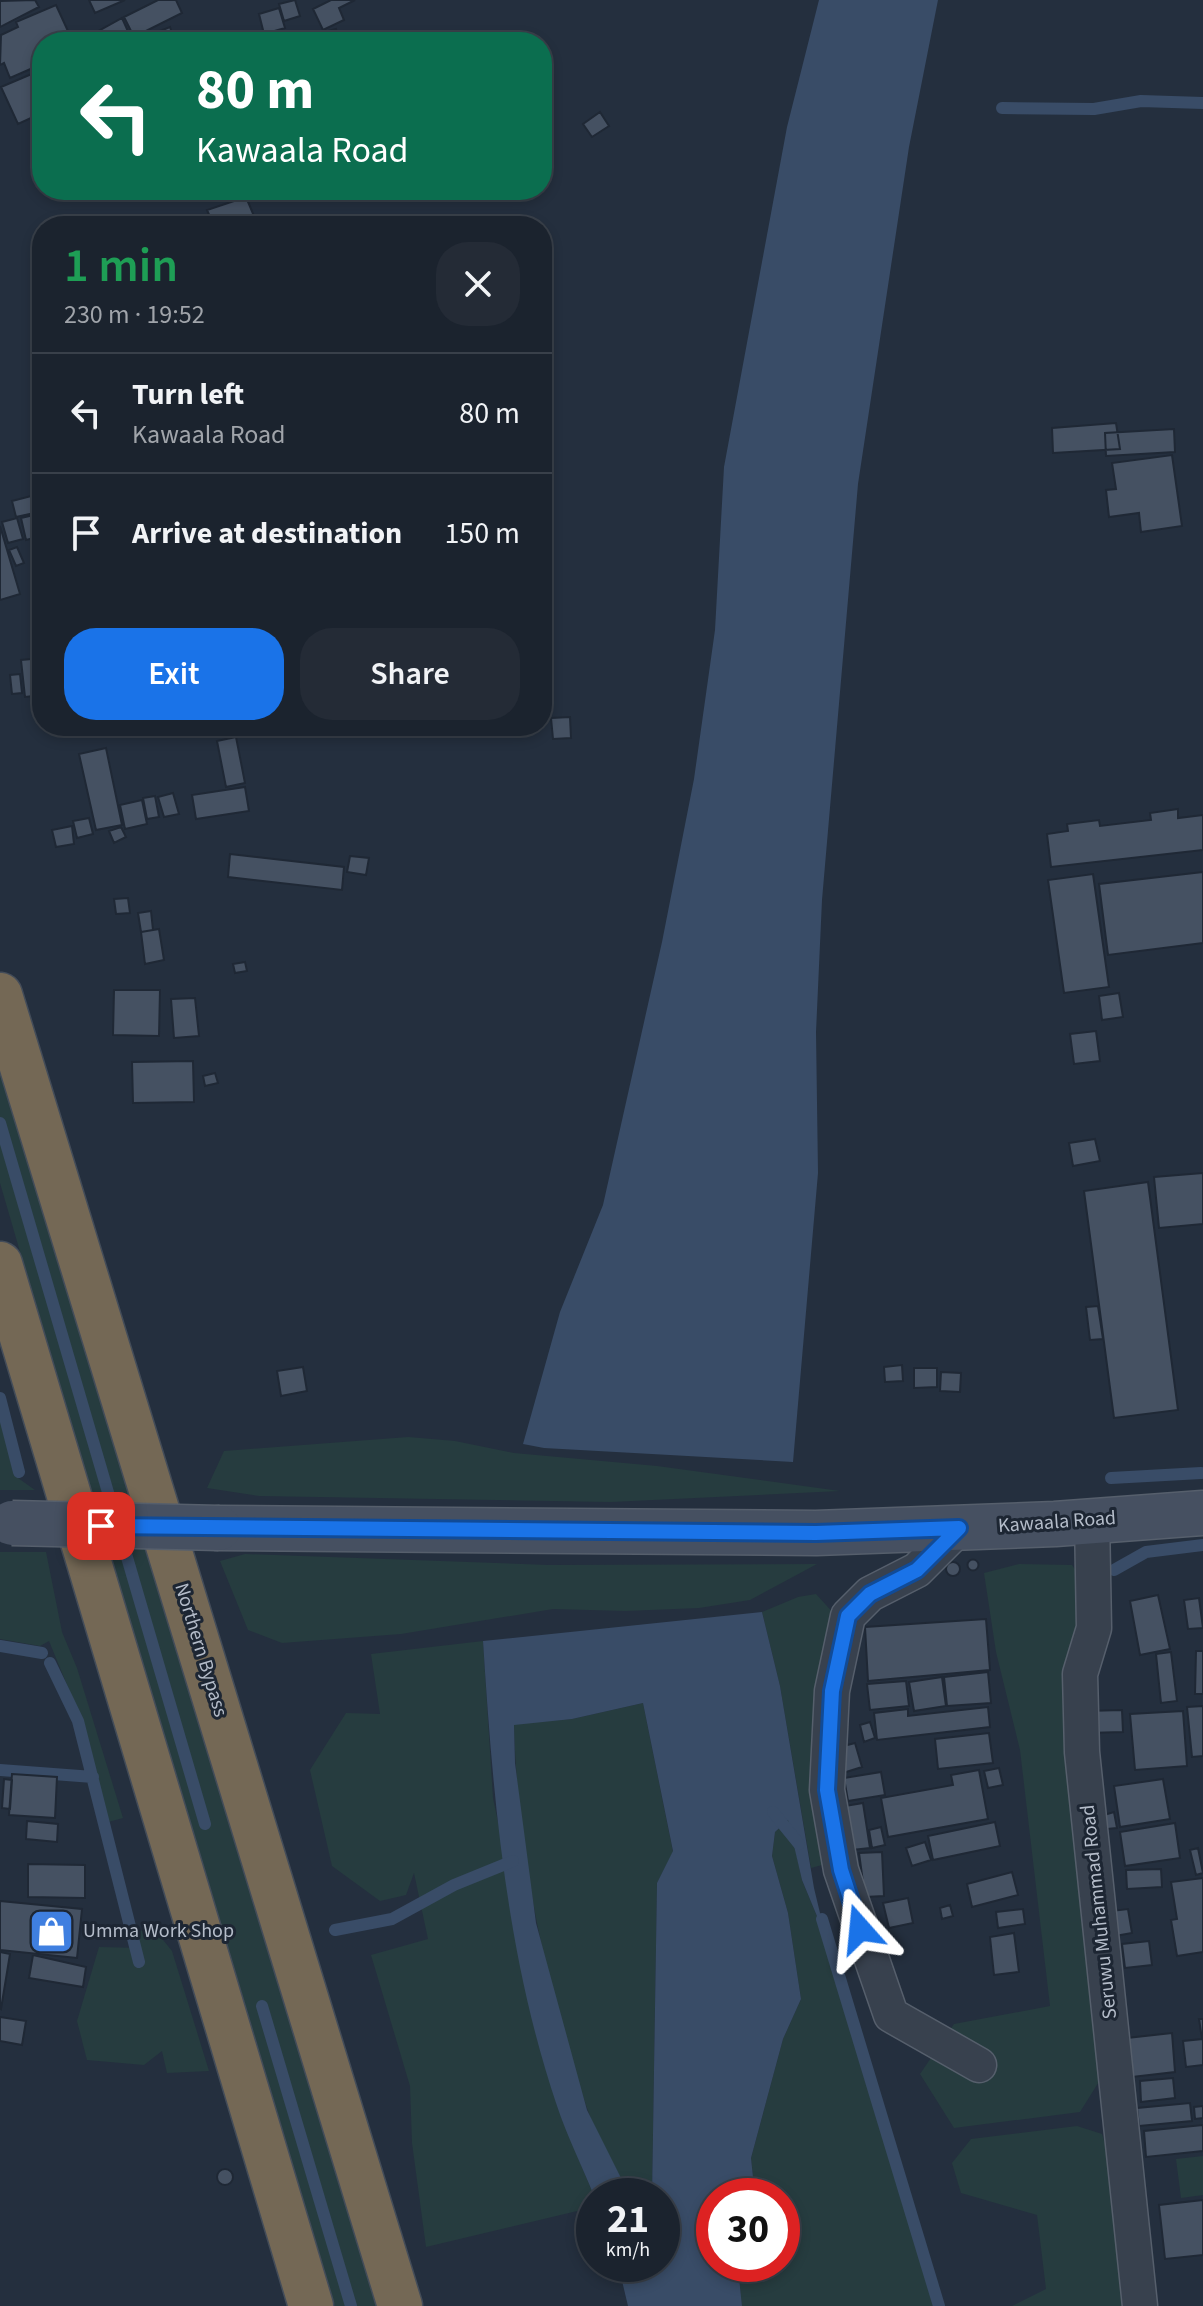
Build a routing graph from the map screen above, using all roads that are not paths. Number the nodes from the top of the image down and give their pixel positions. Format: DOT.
graph roads {
  1 [pos="0,995"];
  2 [pos="0,1264"];
  3 [pos="1203,1513"];
  4 [pos="1092,1519"];
  5 [pos="6,1523"];
  6 [pos="959,1528"];
  7 [pos="979,2065"];
  8 [pos="311,2306"];
  9 [pos="400,2306"];
  10 [pos="1140,2306"];
  1 -- 9 [label="highway, Northern Bypass"];
  2 -- 8 [label="highway"];
  3 -- 4 [label="street, Kawaala Road"];
  4 -- 6 [label="street, Kawaala Road"];
  4 -- 10 [label="street, Seruwu Muhammad Road"];
  5 -- 6 [label="street, Kawaala Road, bridge"];
  6 -- 7 [label="street"];
}
